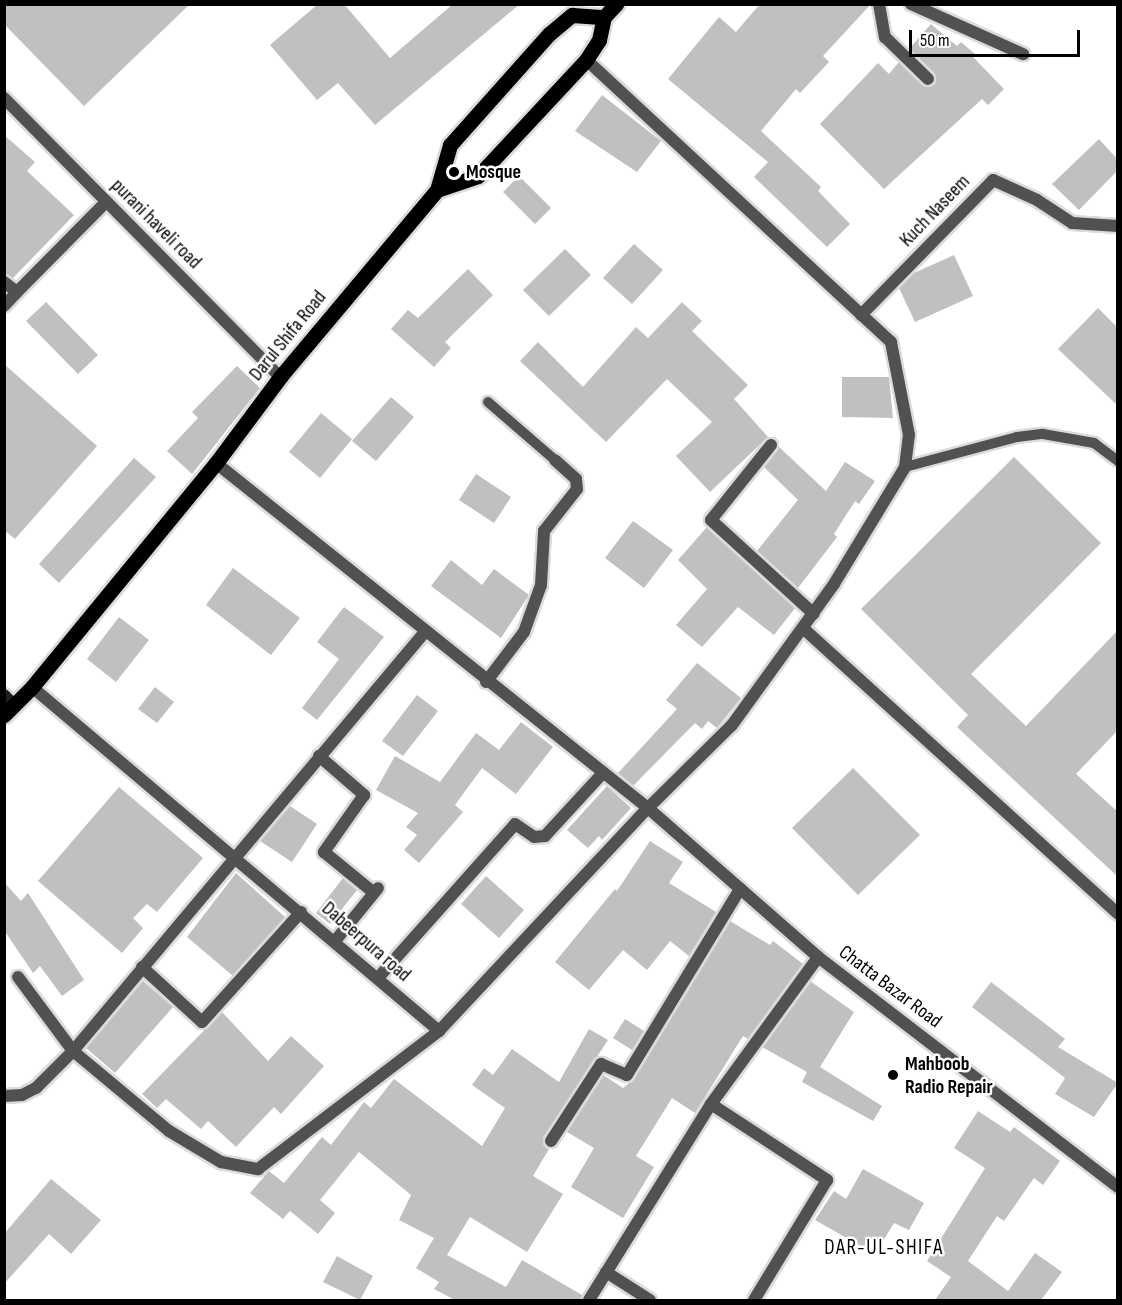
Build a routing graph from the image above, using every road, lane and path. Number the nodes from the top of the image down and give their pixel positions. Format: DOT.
graph roads {
  1 [pos="616,4"];
  2 [pos="879,4"];
  3 [pos="910,4"];
  4 [pos="604,17"];
  5 [pos="1023,54"];
  6 [pos="586,60"];
  7 [pos="928,79"];
  8 [pos="4,98"];
  9 [pos="437,190"];
  10 [pos="106,202"];
  11 [pos="1118,226"];
  12 [pos="4,282"];
  13 [pos="17,292"];
  14 [pos="4,306"];
  15 [pos="861,315"];
  16 [pos="280,377"];
  17 [pos="488,402"];
  18 [pos="771,445"];
  19 [pos="555,460"];
  20 [pos="1118,461"];
  21 [pos="216,463"];
  22 [pos="905,467"];
  23 [pos="814,614"];
  24 [pos="804,629"];
  25 [pos="424,633"];
  26 [pos="486,682"];
  27 [pos="32,687"];
  28 [pos="4,695"];
  29 [pos="4,715"];
  30 [pos="318,756"];
  31 [pos="603,773"];
  32 [pos="648,808"];
  33 [pos="234,855"];
  34 [pos="740,889"];
  35 [pos="301,912"];
  36 [pos="1118,914"];
  37 [pos="335,941"];
  38 [pos="818,957"];
  39 [pos="142,967"];
  40 [pos="18,977"];
  41 [pos="378,978"];
  42 [pos="439,1031"];
  43 [pos="73,1051"];
  44 [pos="4,1096"];
  45 [pos="711,1104"];
  46 [pos="551,1141"];
  47 [pos="1118,1187"];
  48 [pos="606,1272"];
  49 [pos="589,1300"];
  50 [pos="650,1300"];
  51 [pos="754,1300"];
  1 -- 4 [label="main road"];
  2 -- 7 [label="street"];
  3 -- 5 [label="street"];
  4 -- 6 [label="main road"];
  4 -- 9 [label="main road"];
  6 -- 9 [label="main road"];
  6 -- 15 [label="street"];
  8 -- 10 [label="street, purani haveli road"];
  9 -- 16 [label="main road, Darul Shifa Road"];
  10 -- 13 [label="street"];
  10 -- 16 [label="street, purani haveli road"];
  11 -- 15 [label="street, Kuch Naseem"];
  12 -- 13 [label="street"];
  13 -- 14 [label="street"];
  15 -- 22 [label="street"];
  16 -- 21 [label="main road, Darul Shifa Road"];
  17 -- 19 [label="lane"];
  18 -- 23 [label="street"];
  19 -- 26 [label="street"];
  20 -- 22 [label="lane"];
  21 -- 25 [label="street, Chatta Bazar Road"];
  21 -- 27 [label="main road, Darul Shifa Road"];
  22 -- 23 [label="street"];
  23 -- 24 [label="street"];
  24 -- 32 [label="street"];
  24 -- 36 [label="street"];
  25 -- 26 [label="street, Chatta Bazar Road"];
  25 -- 30 [label="street"];
  26 -- 31 [label="street, Chatta Bazar Road"];
  27 -- 28 [label="main road"];
  27 -- 29 [label="main road, Darul Shifa Road"];
  27 -- 33 [label="street, Dabeerpura road"];
  30 -- 33 [label="street"];
  30 -- 37 [label="street"];
  31 -- 32 [label="street, Chatta Bazar Road"];
  31 -- 41 [label="street"];
  32 -- 34 [label="street, Chatta Bazar Road"];
  32 -- 42 [label="street"];
  33 -- 35 [label="street, Dabeerpura road"];
  33 -- 39 [label="street"];
  34 -- 38 [label="street, Chatta Bazar Road"];
  34 -- 46 [label="street"];
  35 -- 37 [label="street, Dabeerpura road"];
  35 -- 39 [label="street"];
  37 -- 41 [label="street, Dabeerpura road"];
  38 -- 45 [label="street"];
  38 -- 47 [label="street, Chatta Bazar Road"];
  39 -- 43 [label="street"];
  40 -- 43 [label="street"];
  41 -- 42 [label="street, Dabeerpura road"];
  42 -- 43 [label="street"];
  43 -- 44 [label="street"];
  45 -- 48 [label="street"];
  45 -- 51 [label="street"];
  48 -- 49 [label="street"];
  48 -- 50 [label="street"];
}
